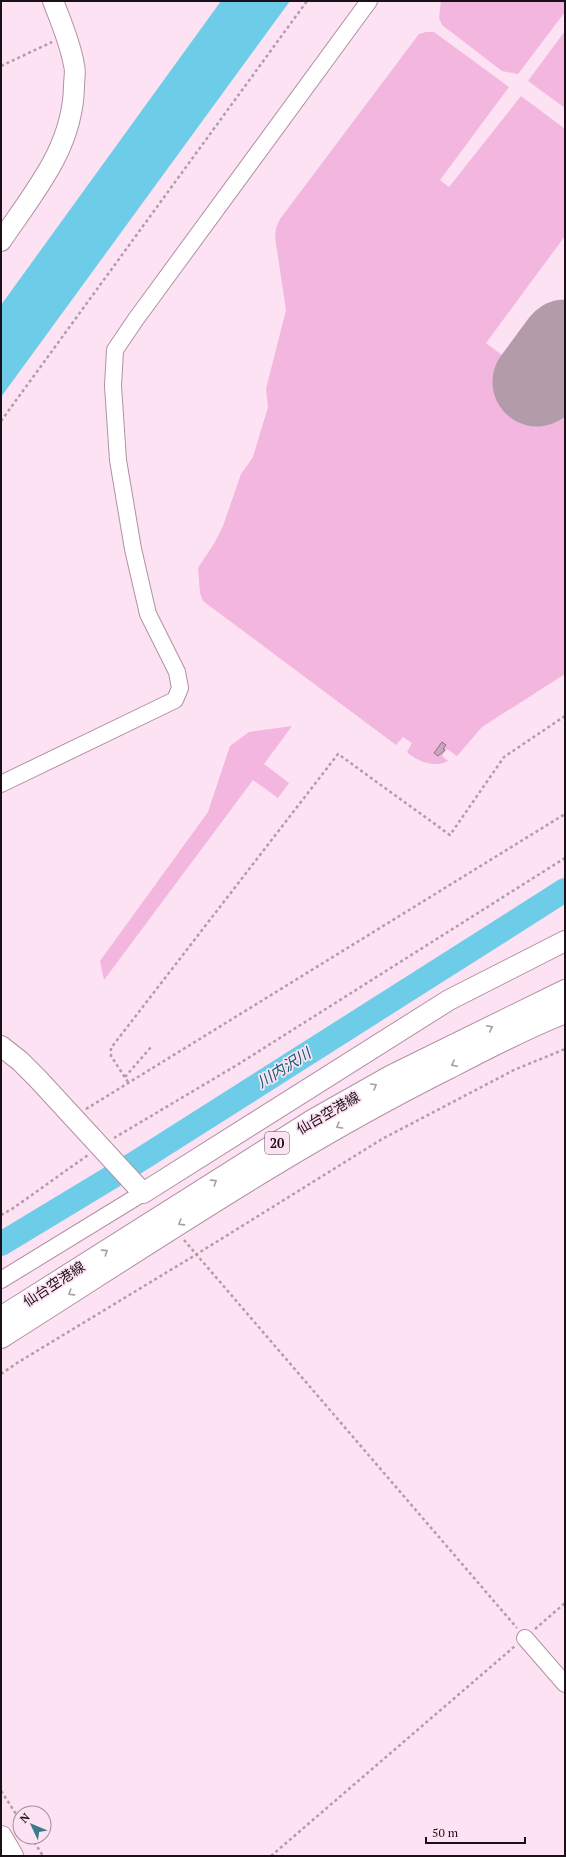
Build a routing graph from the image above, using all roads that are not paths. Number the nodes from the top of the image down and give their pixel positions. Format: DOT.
graph roads {
  1 [pos="53,1"];
  2 [pos="369,1"];
  3 [pos="1,241"];
  4 [pos="1,784"];
  5 [pos="565,940"];
  6 [pos="565,991"];
  7 [pos="565,1012"];
  8 [pos="1,1046"];
  9 [pos="139,1190"];
  10 [pos="1,1280"];
  11 [pos="1,1318"];
  12 [pos="1,1337"];
  13 [pos="525,1638"];
  14 [pos="565,1684"];
  15 [pos="1,1837"];
  16 [pos="12,1856"];
  1 -- 3 [label="street"];
  2 -- 4 [label="street"];
  5 -- 9 [label="street"];
  11 -- 6 [label="main road, 仙台空港線 / 20, one-way"];
  7 -- 12 [label="main road, 仙台空港線 / 20, one-way"];
  8 -- 9 [label="street"];
  9 -- 10 [label="street"];
  13 -- 14 [label="street"];
  15 -- 16 [label="main road"];
}
